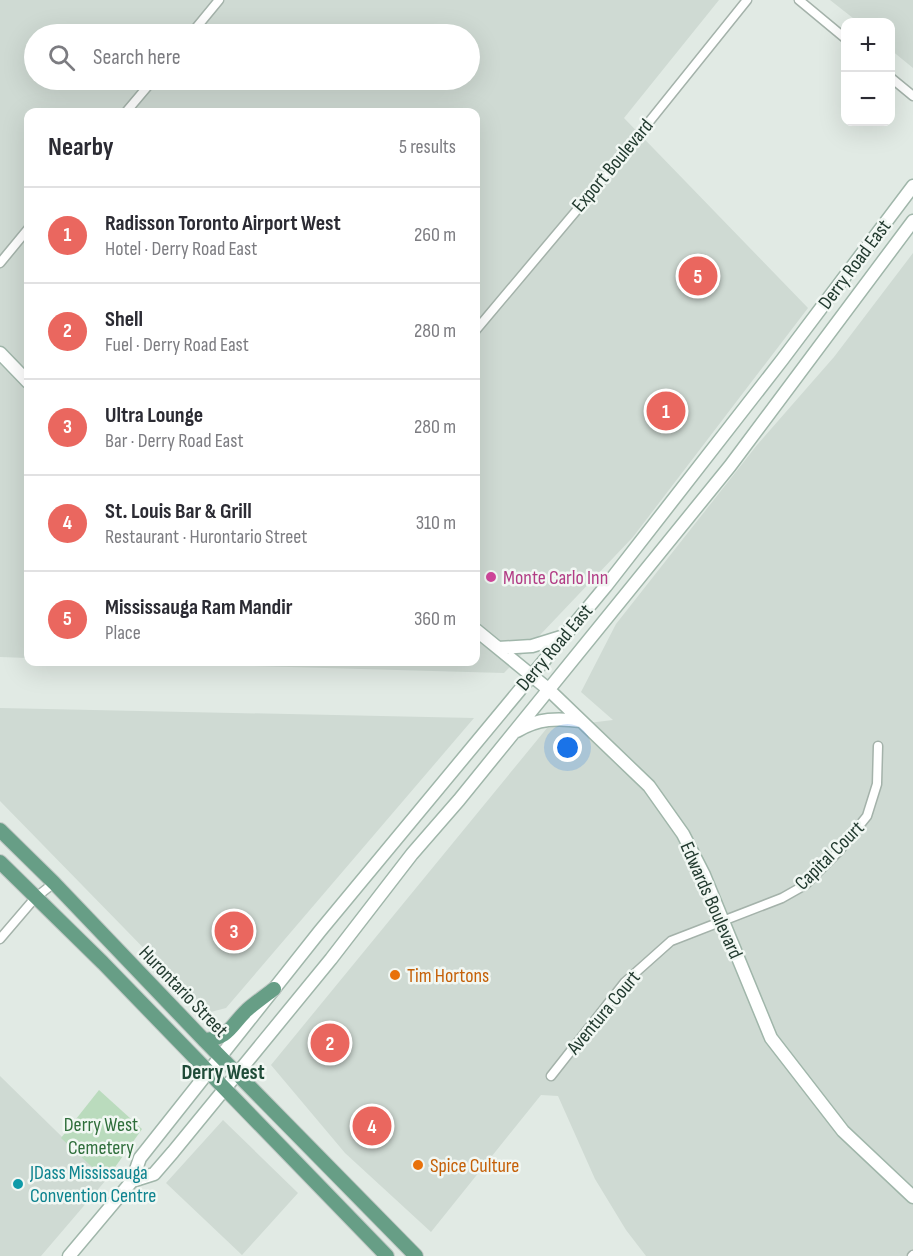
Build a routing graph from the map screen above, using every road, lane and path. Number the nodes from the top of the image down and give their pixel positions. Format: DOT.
graph roads {
  1 [pos="219,0"];
  2 [pos="747,0"];
  3 [pos="799,0"];
  4 [pos="199,24"];
  5 [pos="841,35"];
  6 [pos="895,80"];
  7 [pos="145,90"];
  8 [pos="913,96"];
  9 [pos="129,108"];
  10 [pos="913,186"];
  11 [pos="913,221"];
  12 [pos="880,228"];
  13 [pos="24,235"];
  14 [pos="898,240"];
  15 [pos="0,263"];
  16 [pos="837,285"];
  17 [pos="855,298"];
  18 [pos="480,325"];
  19 [pos="0,353"];
  20 [pos="24,378"];
  21 [pos="640,542"];
  22 [pos="656,555"];
  23 [pos="606,586"];
  24 [pos="621,598"];
  25 [pos="480,633"];
  26 [pos="564,636"];
  27 [pos="498,648"];
  28 [pos="532,674"];
  29 [pos="548,689"];
  30 [pos="581,721"];
  31 [pos="513,733"];
  32 [pos="878,746"];
  33 [pos="0,830"];
  34 [pos="0,862"];
  35 [pos="54,883"];
  36 [pos="35,898"];
  37 [pos="724,921"];
  38 [pos="0,939"];
  39 [pos="274,989"];
  40 [pos="204,1040"];
  41 [pos="221,1057"];
  42 [pos="209,1072"];
  43 [pos="238,1073"];
  44 [pos="551,1076"];
  45 [pos="226,1089"];
  46 [pos="132,1181"];
  47 [pos="913,1197"];
  48 [pos="69,1256"];
  49 [pos="387,1256"];
  50 [pos="416,1256"];
  1 -- 4 [label="street"];
  2 -- 18 [label="street, Export Boulevard"];
  3 -- 5 [label="street"];
  6 -- 8 [label="street"];
  7 -- 9 [label="street"];
  10 -- 12 [label="main road, Derry Road East"];
  11 -- 14 [label="main road, Derry Road East"];
  12 -- 14 [label="main road"];
  12 -- 16 [label="main road, Derry Road East"];
  13 -- 15 [label="street"];
  14 -- 17 [label="main road, Derry Road East"];
  16 -- 17 [label="main road"];
  16 -- 21 [label="main road, Derry Road East"];
  17 -- 22 [label="main road, Derry Road East"];
  19 -- 20 [label="main road"];
  21 -- 22 [label="main road"];
  21 -- 23 [label="main road, Derry Road East"];
  22 -- 24 [label="main road, Derry Road East"];
  23 -- 24 [label="main road"];
  23 -- 26 [label="main road, Derry Road East"];
  24 -- 29 [label="main road, Derry Road East"];
  25 -- 27 [label="main road, Edwards Boulevard"];
  26 -- 27 [label="main road"];
  26 -- 28 [label="main road, Derry Road East"];
  27 -- 28 [label="main road, Edwards Boulevard"];
  28 -- 29 [label="main road, Edwards Boulevard"];
  28 -- 39 [label="main road, Derry Road East"];
  29 -- 30 [label="main road, Edwards Boulevard"];
  29 -- 31 [label="main road, Derry Road East"];
  30 -- 31 [label="main road"];
  30 -- 37 [label="main road, Edwards Boulevard"];
  31 -- 43 [label="main road, Derry Road East"];
  32 -- 37 [label="street, Capital Court"];
  33 -- 35 [label="main road, Hurontario Street"];
  34 -- 36 [label="main road, Hurontario Street"];
  35 -- 36 [label="street"];
  35 -- 40 [label="main road, Hurontario Street"];
  36 -- 38 [label="street"];
  36 -- 42 [label="main road, Hurontario Street"];
  37 -- 44 [label="street, Aventura Court"];
  37 -- 47 [label="main road, Edwards Boulevard"];
  39 -- 40 [label="main road"];
  39 -- 41 [label="main road, Derry Road East"];
  40 -- 41 [label="main road, Hurontario Street"];
  41 -- 42 [label="main road, Derry Road East"];
  41 -- 43 [label="main road, Hurontario Street"];
  42 -- 45 [label="main road, Hurontario Street"];
  42 -- 46 [label="main road, Derry Road East"];
  43 -- 45 [label="main road, Derry Road East"];
  43 -- 50 [label="main road, Hurontario Street"];
  45 -- 46 [label="main road, Derry Road East"];
  45 -- 49 [label="main road, Hurontario Street"];
  46 -- 48 [label="main road"];
}
